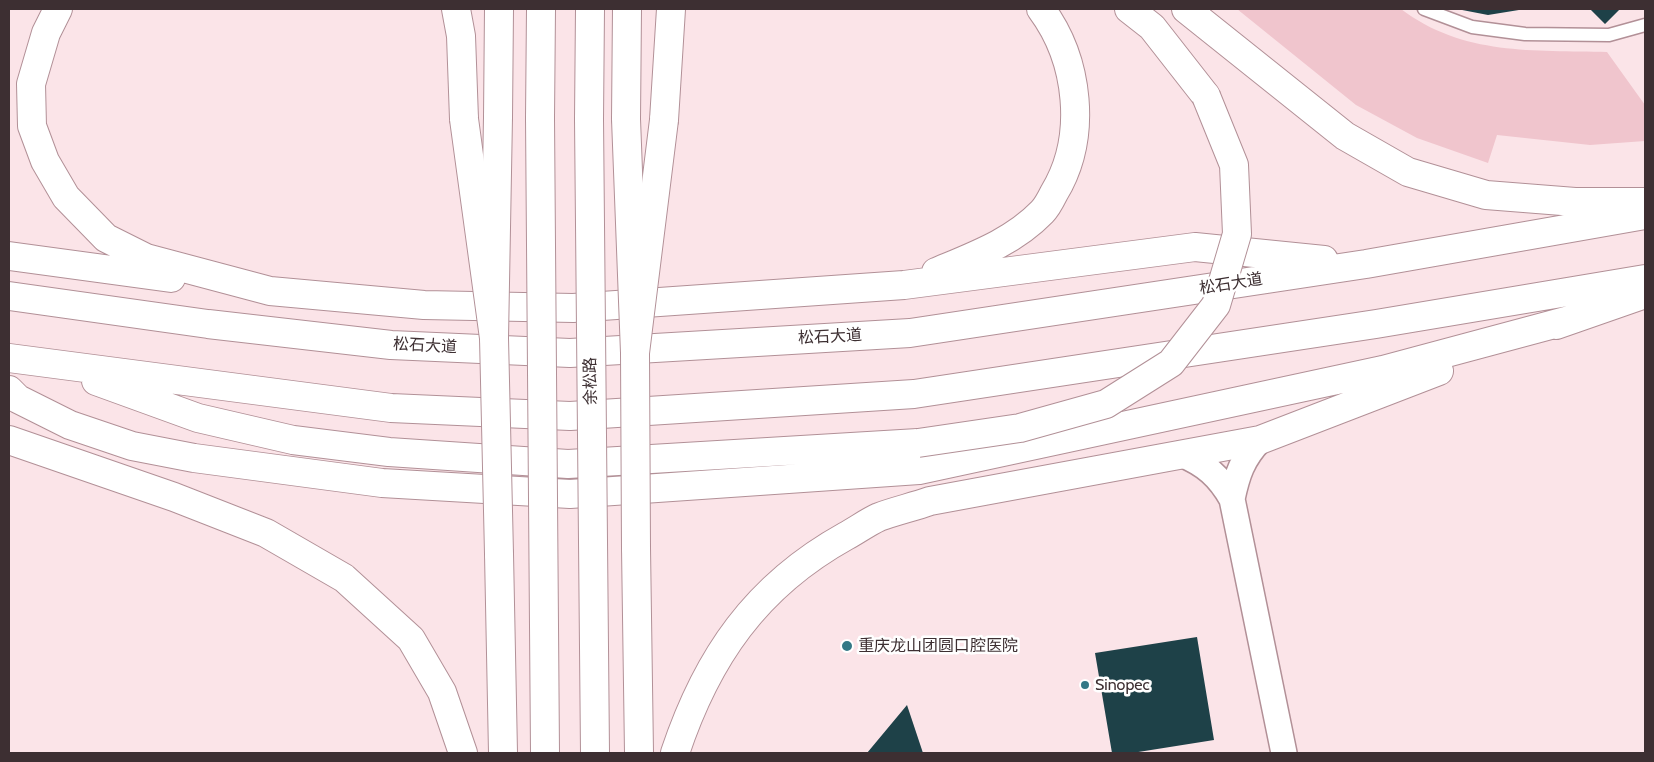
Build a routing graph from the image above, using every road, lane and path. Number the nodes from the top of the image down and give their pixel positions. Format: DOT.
graph roads {
  1 [pos="58,9"];
  2 [pos="456,9"];
  3 [pos="499,9"];
  4 [pos="541,9"];
  5 [pos="590,9"];
  6 [pos="627,9"];
  7 [pos="671,9"];
  8 [pos="1041,9"];
  9 [pos="1129,9"];
  10 [pos="1186,9"];
  11 [pos="1424,9"];
  12 [pos="1645,25"];
  13 [pos="1645,202"];
  14 [pos="1645,215"];
  15 [pos="9,256"];
  16 [pos="1366,264"];
  17 [pos="1645,280"];
  18 [pos="904,285"];
  19 [pos="270,292"];
  20 [pos="1645,294"];
  21 [pos="9,296"];
  22 [pos="1573,319"];
  23 [pos="494,338"];
  24 [pos="635,353"];
  25 [pos="9,358"];
  26 [pos="43,362"];
  27 [pos="9,390"];
  28 [pos="9,440"];
  29 [pos="1260,440"];
  30 [pos="1180,454"];
  31 [pos="1232,499"];
  32 [pos="463,753"];
  33 [pos="503,753"];
  34 [pos="545,753"];
  35 [pos="594,753"];
  36 [pos="639,753"];
  37 [pos="675,753"];
  38 [pos="1284,753"];
  1 -- 19 [label="main road"];
  2 -- 23 [label="main road, bridge"];
  3 -- 23 [label="main road, bridge"];
  4 -- 34 [label="main road, bridge"];
  5 -- 35 [label="main road, 余松路, bridge"];
  6 -- 24 [label="main road, bridge"];
  7 -- 24 [label="main road, bridge"];
  8 -- 18 [label="main road"];
  9 -- 26 [label="main road, bridge"];
  10 -- 13 [label="main road"];
  11 -- 12 [label="lane"];
  14 -- 16 [label="main road, 松石大道"];
  15 -- 19 [label="main road"];
  16 -- 18 [label="main road"];
  16 -- 21 [label="main road, 松石大道"];
  17 -- 26 [label="main road"];
  18 -- 19 [label="main road"];
  20 -- 22 [label="main road"];
  22 -- 27 [label="main road"];
  22 -- 29 [label="main road"];
  23 -- 33 [label="main road, bridge"];
  24 -- 36 [label="main road, bridge"];
  25 -- 26 [label="main road"];
  28 -- 32 [label="main road"];
  29 -- 30 [label="main road"];
  29 -- 31 [label="street"];
  30 -- 31 [label="street"];
  30 -- 37 [label="main road"];
  31 -- 38 [label="street"];
}
